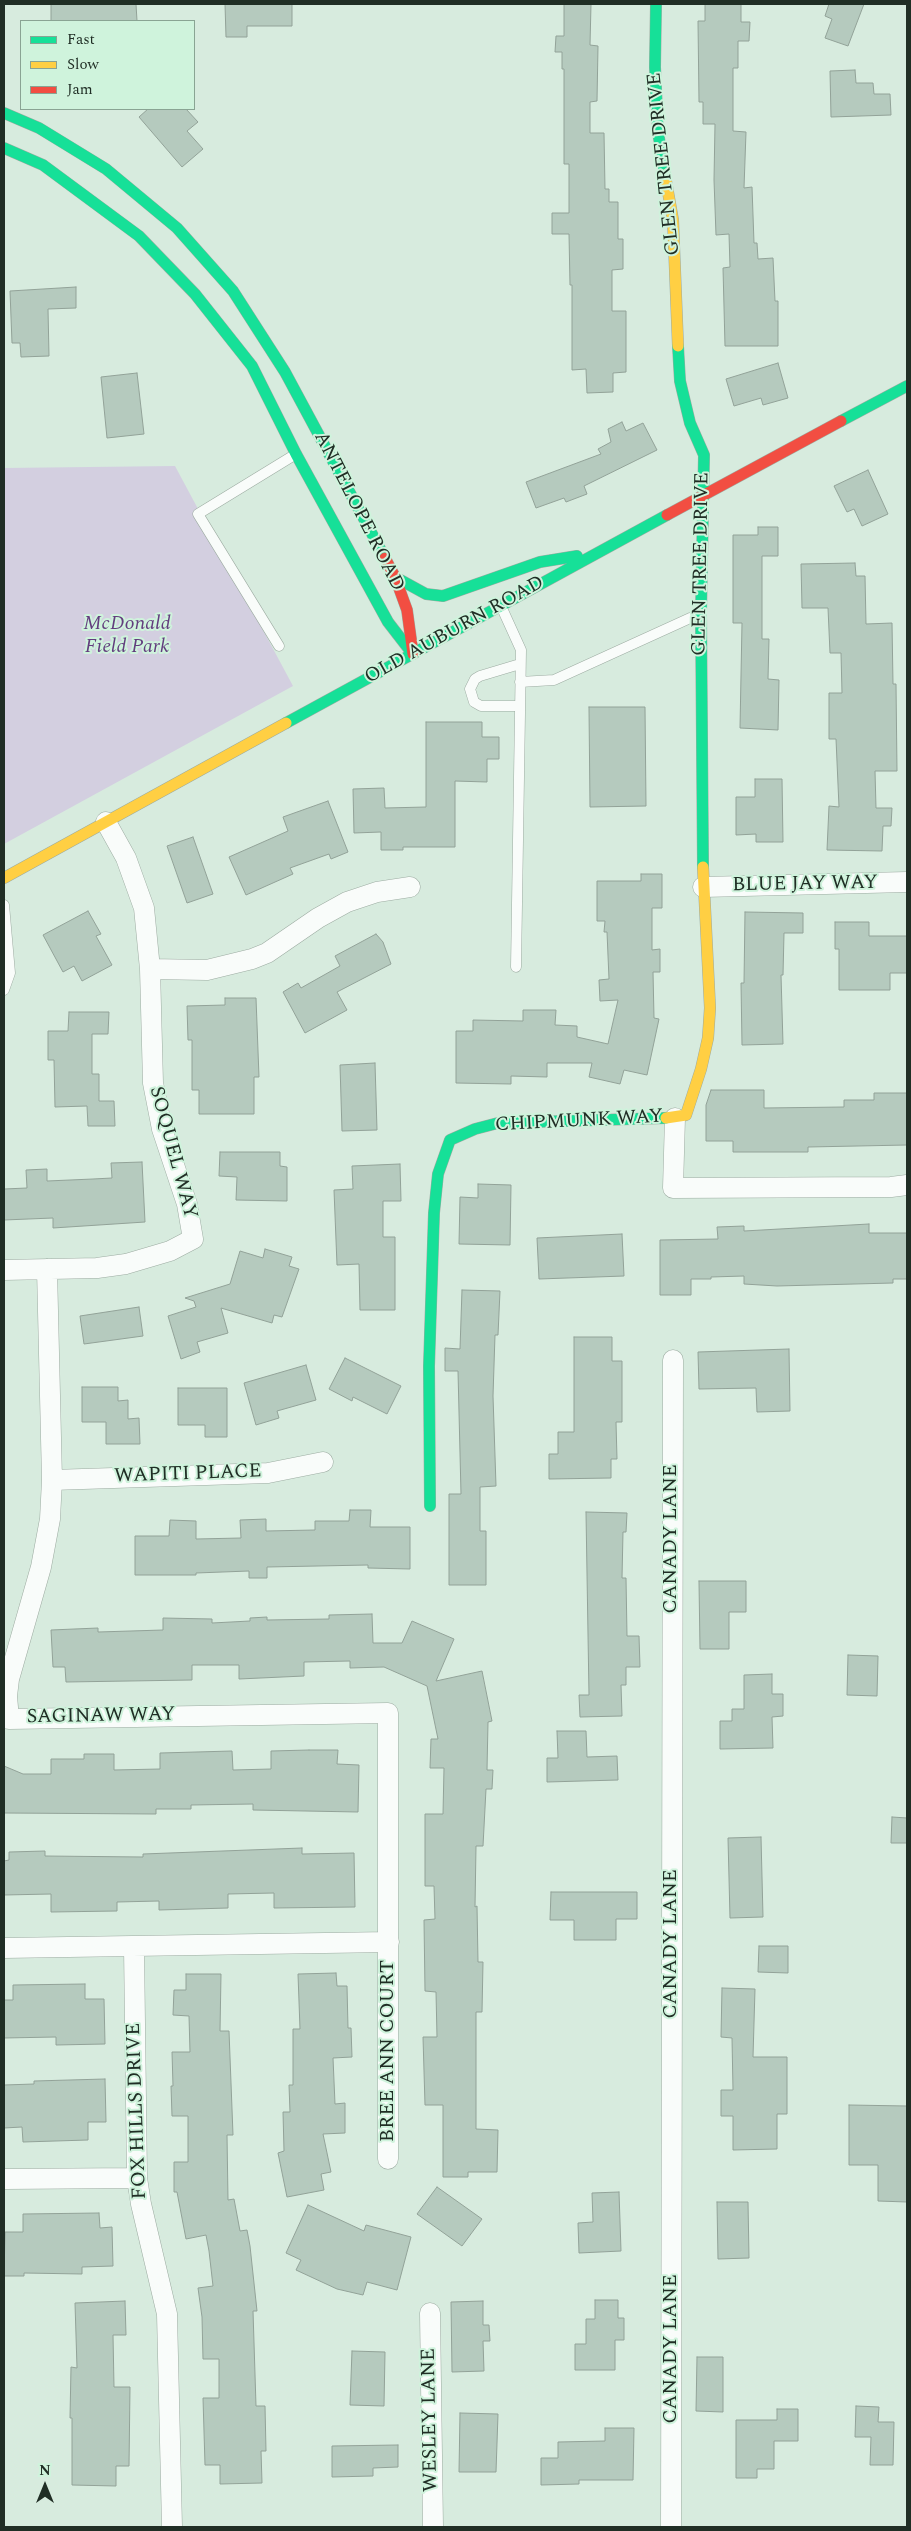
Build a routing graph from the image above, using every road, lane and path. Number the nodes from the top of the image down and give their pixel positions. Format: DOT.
graph roads {
  1 [pos="656,4"];
  2 [pos="4,112"];
  3 [pos="4,148"];
  4 [pos="907,386"];
  5 [pos="296,454"];
  6 [pos="701,496"];
  7 [pos="600,552"];
  8 [pos="395,577"];
  9 [pos="500,605"];
  10 [pos="701,613"];
  11 [pos="279,646"];
  12 [pos="413,654"];
  13 [pos="520,664"];
  14 [pos="520,682"];
  15 [pos="520,706"];
  16 [pos="106,822"];
  17 [pos="4,878"];
  18 [pos="907,882"];
  19 [pos="410,887"];
  20 [pos="703,888"];
  21 [pos="4,905"];
  22 [pos="516,967"];
  23 [pos="150,969"];
  24 [pos="4,990"];
  25 [pos="675,1118"];
  26 [pos="907,1185"];
  27 [pos="47,1269"];
  28 [pos="4,1270"];
  29 [pos="673,1360"];
  30 [pos="323,1462"];
  31 [pos="52,1480"];
  32 [pos="430,1506"];
  33 [pos="389,1942"];
  34 [pos="134,1947"];
  35 [pos="4,1948"];
  36 [pos="388,2159"];
  37 [pos="137,2178"];
  38 [pos="4,2179"];
  39 [pos="430,2313"];
  40 [pos="172,2527"];
  41 [pos="433,2527"];
  42 [pos="671,2527"];
  1 -- 6 [label="main road, GLEN TREE DRIVE"];
  2 -- 8 [label="main road, ANTELOPE ROAD"];
  3 -- 5 [label="main road, ANTELOPE ROAD"];
  4 -- 6 [label="main road, OLD AUBURN ROAD"];
  5 -- 11 [label="lane"];
  5 -- 12 [label="main road, ANTELOPE ROAD"];
  6 -- 7 [label="main road, OLD AUBURN ROAD"];
  6 -- 10 [label="main road, GLEN TREE DRIVE"];
  7 -- 8 [label="main road"];
  7 -- 9 [label="main road, OLD AUBURN ROAD"];
  8 -- 12 [label="main road, ANTELOPE ROAD"];
  9 -- 12 [label="main road, OLD AUBURN ROAD"];
  9 -- 13 [label="lane"];
  10 -- 14 [label="lane"];
  10 -- 20 [label="main road, GLEN TREE DRIVE"];
  12 -- 16 [label="main road, OLD AUBURN ROAD"];
  13 -- 14 [label="lane"];
  13 -- 15 [label="lane"];
  14 -- 15 [label="lane"];
  15 -- 22 [label="lane"];
  16 -- 17 [label="main road, OLD AUBURN ROAD"];
  16 -- 23 [label="street, SOQUEL WAY"];
  18 -- 20 [label="street, BLUE JAY WAY"];
  19 -- 23 [label="street"];
  20 -- 25 [label="main road, GLEN TREE DRIVE"];
  21 -- 24 [label="lane"];
  23 -- 27 [label="street, SOQUEL WAY"];
  25 -- 26 [label="street, CHIPMUNK WAY"];
  25 -- 32 [label="main road, CHIPMUNK WAY"];
  27 -- 28 [label="street, SOQUEL WAY"];
  27 -- 31 [label="street, SAGINAW WAY"];
  29 -- 42 [label="street, CANADY LANE"];
  30 -- 31 [label="street, WAPITI PLACE"];
  31 -- 33 [label="street, SAGINAW WAY"];
  33 -- 34 [label="street"];
  33 -- 36 [label="street, BREE ANN COURT"];
  34 -- 35 [label="street"];
  34 -- 37 [label="street, FOX HILLS DRIVE"];
  37 -- 38 [label="street"];
  37 -- 40 [label="street, FOX HILLS DRIVE"];
  39 -- 41 [label="street, WESLEY LANE"];
}
